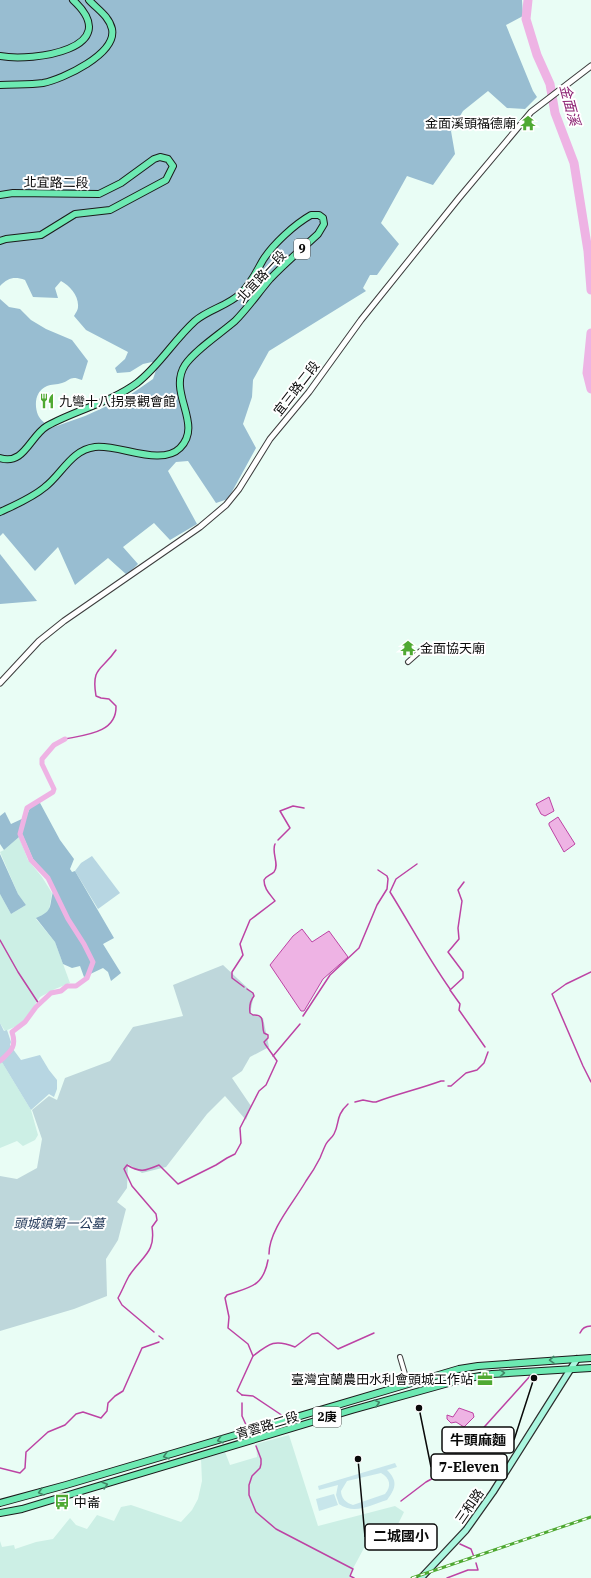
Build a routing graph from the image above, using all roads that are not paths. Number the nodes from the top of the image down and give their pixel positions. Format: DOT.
graph roads {
  1 [pos="73,0"];
  2 [pos="89,0"];
  3 [pos="0,56"];
  4 [pos="591,66"];
  5 [pos="0,85"];
  6 [pos="0,195"];
  7 [pos="0,241"];
  8 [pos="0,458"];
  9 [pos="0,512"];
  10 [pos="426,646"];
  11 [pos="408,662"];
  12 [pos="0,683"];
  13 [pos="400,1357"];
  14 [pos="577,1359"];
  15 [pos="590,1360"];
  16 [pos="591,1368"];
  17 [pos="571,1370"];
  18 [pos="408,1384"];
  19 [pos="350,1402"];
  20 [pos="353,1412"];
  21 [pos="0,1503"];
  22 [pos="0,1513"];
  23 [pos="421,1578"];
  1 -- 3 [label="main road"];
  2 -- 5 [label="main road"];
  4 -- 12 [label="street, 宜三路二段"];
  6 -- 7 [label="main road, 北宜路二段"];
  8 -- 9 [label="main road, 北宜路一段 / 9"];
  10 -- 11 [label="street"];
  13 -- 18 [label="street"];
  14 -- 15 [label="main road, 青雲路二段 / 2庚"];
  14 -- 17 [label="main road, 三和路"];
  14 -- 18 [label="main road, 青雲路二段 / 2庚, one-way"];
  16 -- 17 [label="main road, 青雲路二段 / 2庚"];
  20 -- 17 [label="main road, 青雲路二段 / 2庚, one-way"];
  17 -- 23 [label="main road, 三和路"];
  18 -- 19 [label="main road, 青雲路二段 / 2庚"];
  19 -- 20 [label="main road"];
  19 -- 21 [label="main road, 青雲路二段 / 2庚, one-way"];
  22 -- 20 [label="main road, 青雲路二段 / 2庚, one-way"];
}
